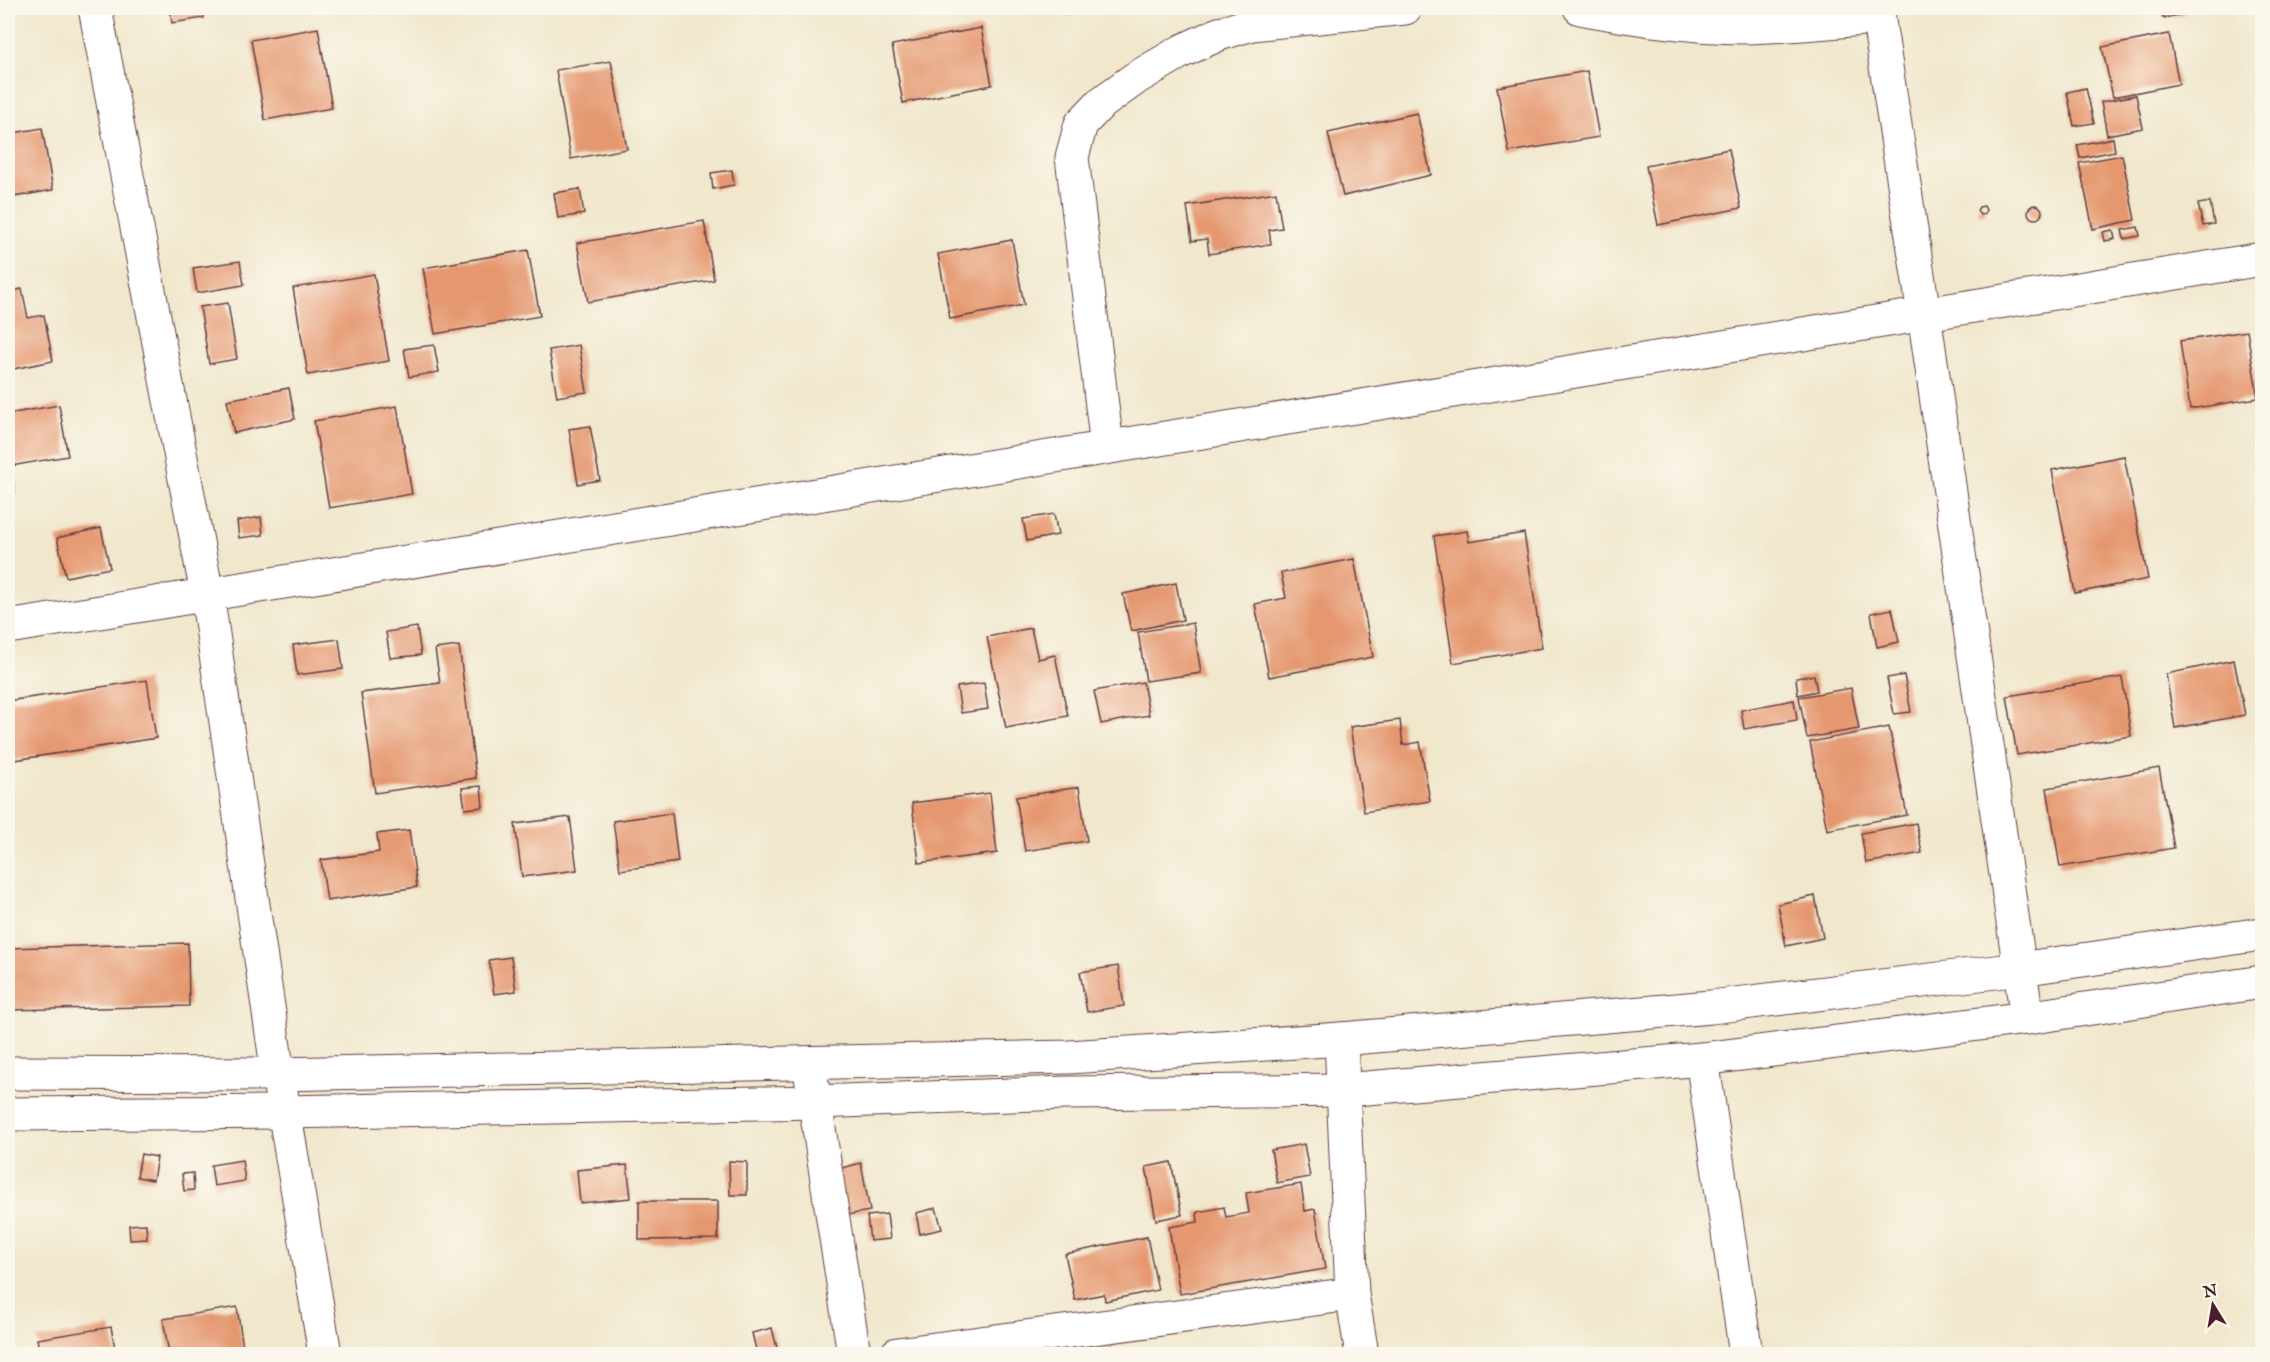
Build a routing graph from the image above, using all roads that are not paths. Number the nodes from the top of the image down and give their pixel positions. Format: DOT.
graph roads {
  1 [pos="95,8"];
  2 [pos="1405,8"];
  3 [pos="1580,8"];
  4 [pos="1878,13"];
  5 [pos="2262,259"];
  6 [pos="1924,314"];
  7 [pos="1107,447"];
  8 [pos="207,594"];
  9 [pos="8,627"];
  10 [pos="2262,934"];
  11 [pos="2020,969"];
  12 [pos="2262,982"];
  13 [pos="2027,1018"];
  14 [pos="1341,1039"];
  15 [pos="1702,1059"];
  16 [pos="809,1064"];
  17 [pos="8,1073"];
  18 [pos="278,1074"];
  19 [pos="1344,1090"];
  20 [pos="815,1102"];
  21 [pos="284,1112"];
  22 [pos="8,1114"];
  23 [pos="1352,1294"];
  24 [pos="325,1354"];
  25 [pos="854,1354"];
  26 [pos="897,1354"];
  27 [pos="1362,1354"];
  28 [pos="1746,1354"];
  1 -- 8 [label="main road"];
  2 -- 7 [label="main road"];
  3 -- 4 [label="main road"];
  4 -- 6 [label="main road"];
  5 -- 6 [label="main road"];
  6 -- 7 [label="main road"];
  6 -- 11 [label="main road"];
  7 -- 8 [label="main road"];
  8 -- 9 [label="main road"];
  8 -- 18 [label="main road"];
  10 -- 11 [label="main road"];
  11 -- 13 [label="main road"];
  11 -- 14 [label="main road"];
  12 -- 13 [label="main road"];
  13 -- 15 [label="main road"];
  14 -- 16 [label="main road"];
  14 -- 19 [label="main road"];
  15 -- 19 [label="main road"];
  15 -- 28 [label="main road"];
  16 -- 18 [label="main road"];
  16 -- 20 [label="main road"];
  17 -- 18 [label="main road"];
  18 -- 21 [label="main road"];
  19 -- 20 [label="main road"];
  19 -- 23 [label="main road"];
  20 -- 21 [label="main road"];
  20 -- 25 [label="main road"];
  21 -- 22 [label="main road"];
  21 -- 24 [label="main road"];
  23 -- 26 [label="main road"];
  23 -- 27 [label="main road"];
}
